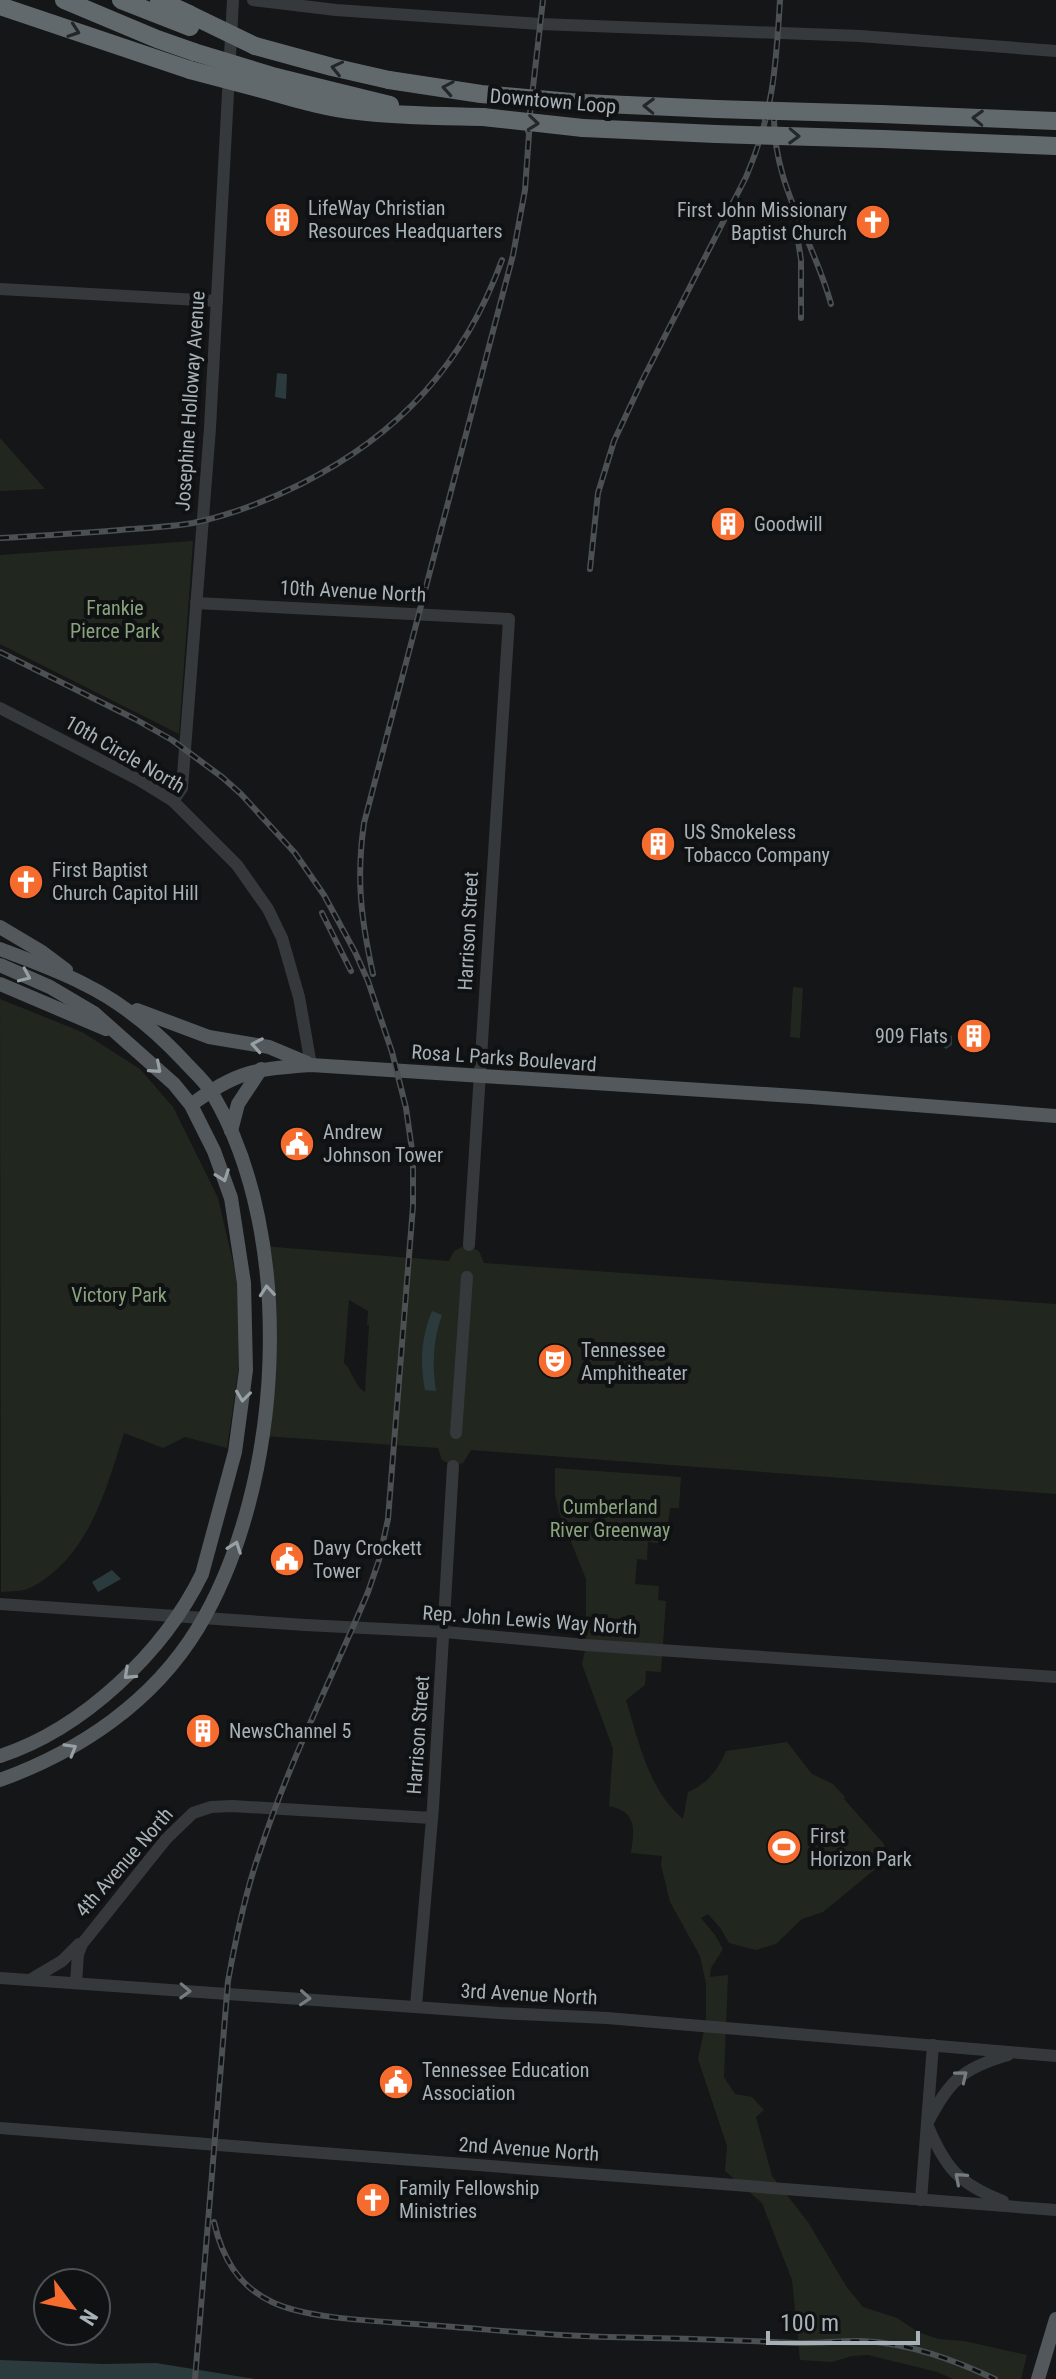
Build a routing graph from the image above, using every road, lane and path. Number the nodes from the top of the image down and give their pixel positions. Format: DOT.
graph roads {
  1 [pos="64,0"];
  2 [pos="121,0"];
  3 [pos="159,0"];
  4 [pos="233,0"];
  5 [pos="253,0"];
  6 [pos="0,6"];
  7 [pos="189,20"];
  8 [pos="1056,51"];
  9 [pos="192,61"];
  10 [pos="1056,121"];
  11 [pos="1056,146"];
  12 [pos="0,289"];
  13 [pos="217,301"];
  14 [pos="196,603"];
  15 [pos="509,619"];
  16 [pos="0,708"];
  17 [pos="173,801"];
  18 [pos="0,927"];
  19 [pos="0,949"];
  20 [pos="0,965"];
  21 [pos="0,984"];
  22 [pos="85,984"];
  23 [pos="103,995"];
  24 [pos="118,1034"];
  25 [pos="311,1065"];
  26 [pos="261,1069"];
  27 [pos="480,1077"];
  28 [pos="211,1090"];
  29 [pos="191,1105"];
  30 [pos="1056,1116"];
  31 [pos="231,1131"];
  32 [pos="469,1245"];
  33 [pos="467,1277"];
  34 [pos="456,1433"];
  35 [pos="453,1466"];
  36 [pos="0,1604"];
  37 [pos="178,1616"];
  38 [pos="203,1618"];
  39 [pos="445,1632"];
  40 [pos="1056,1677"];
  41 [pos="0,1756"];
  42 [pos="0,1780"];
  43 [pos="432,1818"];
  44 [pos="89,1933"];
  45 [pos="0,1978"];
  46 [pos="30,1980"];
  47 [pos="76,1983"];
  48 [pos="416,2006"];
  49 [pos="933,2045"];
  50 [pos="1016,2052"];
  51 [pos="1056,2056"];
  52 [pos="927,2124"];
  53 [pos="0,2128"];
  54 [pos="921,2200"];
  55 [pos="1017,2207"];
  56 [pos="1056,2210"];
  57 [pos="1056,2319"];
  58 [pos="1038,2379"];
  1 -- 9 [label="highway"];
  2 -- 7 [label="highway"];
  3 -- 7 [label="highway"];
  4 -- 13 [label="street, Josephine Holloway Avenue"];
  5 -- 8 [label="street"];
  6 -- 9 [label="highway, one-way"];
  10 -- 7 [label="highway, Downtown Loop, one-way, bridge"];
  9 -- 11 [label="highway, Downtown Loop, one-way, bridge"];
  12 -- 13 [label="street"];
  13 -- 14 [label="street, Josephine Holloway Avenue"];
  14 -- 15 [label="street, 10th Avenue North"];
  14 -- 17 [label="street, Josephine Holloway Avenue"];
  15 -- 27 [label="street, Harrison Street"];
  16 -- 17 [label="street, 10th Circle North"];
  17 -- 25 [label="street, 10th Circle North"];
  18 -- 22 [label="main road"];
  19 -- 22 [label="main road"];
  20 -- 24 [label="main road, one-way"];
  21 -- 24 [label="main road"];
  22 -- 23 [label="main road"];
  25 -- 23 [label="main road, one-way"];
  23 -- 28 [label="main road"];
  24 -- 29 [label="main road, one-way"];
  25 -- 26 [label="main road, Rosa L Parks Boulevard"];
  25 -- 27 [label="main road, Rosa L Parks Boulevard"];
  26 -- 28 [label="main road, Rosa L Parks Boulevard"];
  26 -- 31 [label="main road"];
  27 -- 30 [label="main road, Rosa L Parks Boulevard"];
  27 -- 32 [label="street, Harrison Street"];
  28 -- 29 [label="main road, Rosa L Parks Boulevard"];
  28 -- 31 [label="main road"];
  29 -- 37 [label="main road, one-way"];
  38 -- 31 [label="main road, one-way"];
  33 -- 34 [label="street"];
  35 -- 39 [label="street, Harrison Street"];
  36 -- 37 [label="street, Rep. John Lewis Way North"];
  37 -- 38 [label="street, Rep. John Lewis Way North"];
  37 -- 41 [label="main road, one-way"];
  38 -- 39 [label="street, Rep. John Lewis Way North"];
  42 -- 38 [label="main road, one-way"];
  39 -- 40 [label="street, Rep. John Lewis Way North"];
  39 -- 43 [label="street, Harrison Street"];
  43 -- 44 [label="street, 4th Avenue North"];
  43 -- 48 [label="street, Harrison Street"];
  44 -- 46 [label="street"];
  44 -- 47 [label="street, 4th Avenue North"];
  45 -- 46 [label="street, 3rd Avenue North"];
  46 -- 47 [label="street, 3rd Avenue North"];
  47 -- 48 [label="street, 3rd Avenue North, one-way"];
  48 -- 49 [label="street, 3rd Avenue North"];
  49 -- 50 [label="street, 3rd Avenue North"];
  49 -- 52 [label="street"];
  50 -- 51 [label="street, 3rd Avenue North"];
  52 -- 50 [label="street, one-way"];
  52 -- 54 [label="street"];
  55 -- 52 [label="street, one-way"];
  53 -- 54 [label="street, 2nd Avenue North"];
  54 -- 55 [label="street, 2nd Avenue North"];
  55 -- 56 [label="street, 2nd Avenue North"];
  57 -- 58 [label="main road"];
}
